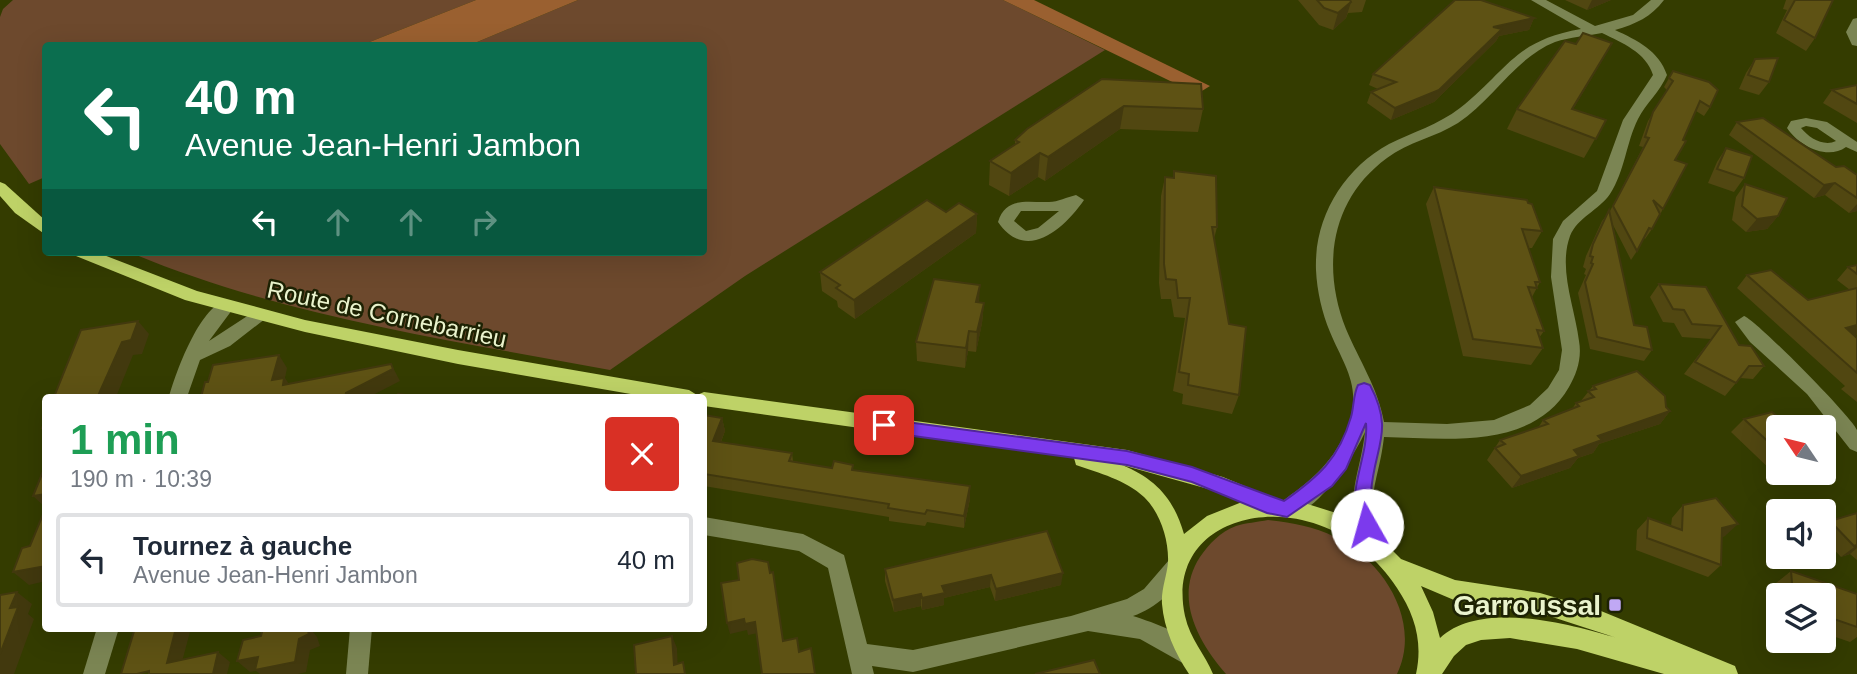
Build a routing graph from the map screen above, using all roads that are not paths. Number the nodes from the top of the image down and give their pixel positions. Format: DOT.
graph roads {
  1 [pos="1536,0"];
  2 [pos="1658,0"];
  3 [pos="1857,22"];
  4 [pos="1597,29"];
  5 [pos="1857,42"];
  6 [pos="0,187"];
  7 [pos="42,227"];
  8 [pos="92,256"];
  9 [pos="226,306"];
  10 [pos="261,315"];
  11 [pos="1744,322"];
  12 [pos="196,355"];
  13 [pos="1364,390"];
  14 [pos="179,394"];
  15 [pos="672,394"];
  16 [pos="707,400"];
  17 [pos="1375,429"];
  18 [pos="1857,444"];
  19 [pos="1053,449"];
  20 [pos="1280,508"];
  21 [pos="707,527"];
  22 [pos="1377,548"];
  23 [pos="1177,564"];
  24 [pos="1394,565"];
  25 [pos="1071,626"];
  26 [pos="107,632"];
  27 [pos="361,632"];
  28 [pos="1188,655"];
  29 [pos="861,664"];
  30 [pos="94,674"];
  31 [pos="357,674"];
  32 [pos="1202,674"];
  33 [pos="1428,674"];
  34 [pos="1698,674"];
  35 [pos="1727,674"];
  1 -- 4 [label="street"];
  2 -- 4 [label="street"];
  3 -- 5 [label="street"];
  4 -- 13 [label="street"];
  4 -- 17 [label="street"];
  6 -- 7 [label="main road"];
  8 -- 9 [label="main road, Route de Cornebarrieu"];
  9 -- 10 [label="main road, Route de Cornebarrieu"];
  9 -- 12 [label="street"];
  10 -- 12 [label="street"];
  10 -- 15 [label="main road, Route de Cornebarrieu"];
  11 -- 18 [label="street"];
  12 -- 14 [label="street"];
  13 -- 17 [label="street"];
  13 -- 20 [label="street"];
  16 -- 19 [label="main road"];
  17 -- 22 [label="street"];
  19 -- 20 [label="main road"];
  19 -- 23 [label="main road"];
  20 -- 22 [label="main road"];
  20 -- 23 [label="main road"];
  21 -- 29 [label="street"];
  22 -- 24 [label="main road"];
  23 -- 25 [label="street"];
  23 -- 28 [label="main road"];
  24 -- 33 [label="main road"];
  24 -- 35 [label="main road"];
  25 -- 28 [label="street"];
  25 -- 29 [label="street"];
  26 -- 30 [label="street"];
  27 -- 31 [label="street"];
  28 -- 32 [label="main road"];
  33 -- 34 [label="main road"];
}
